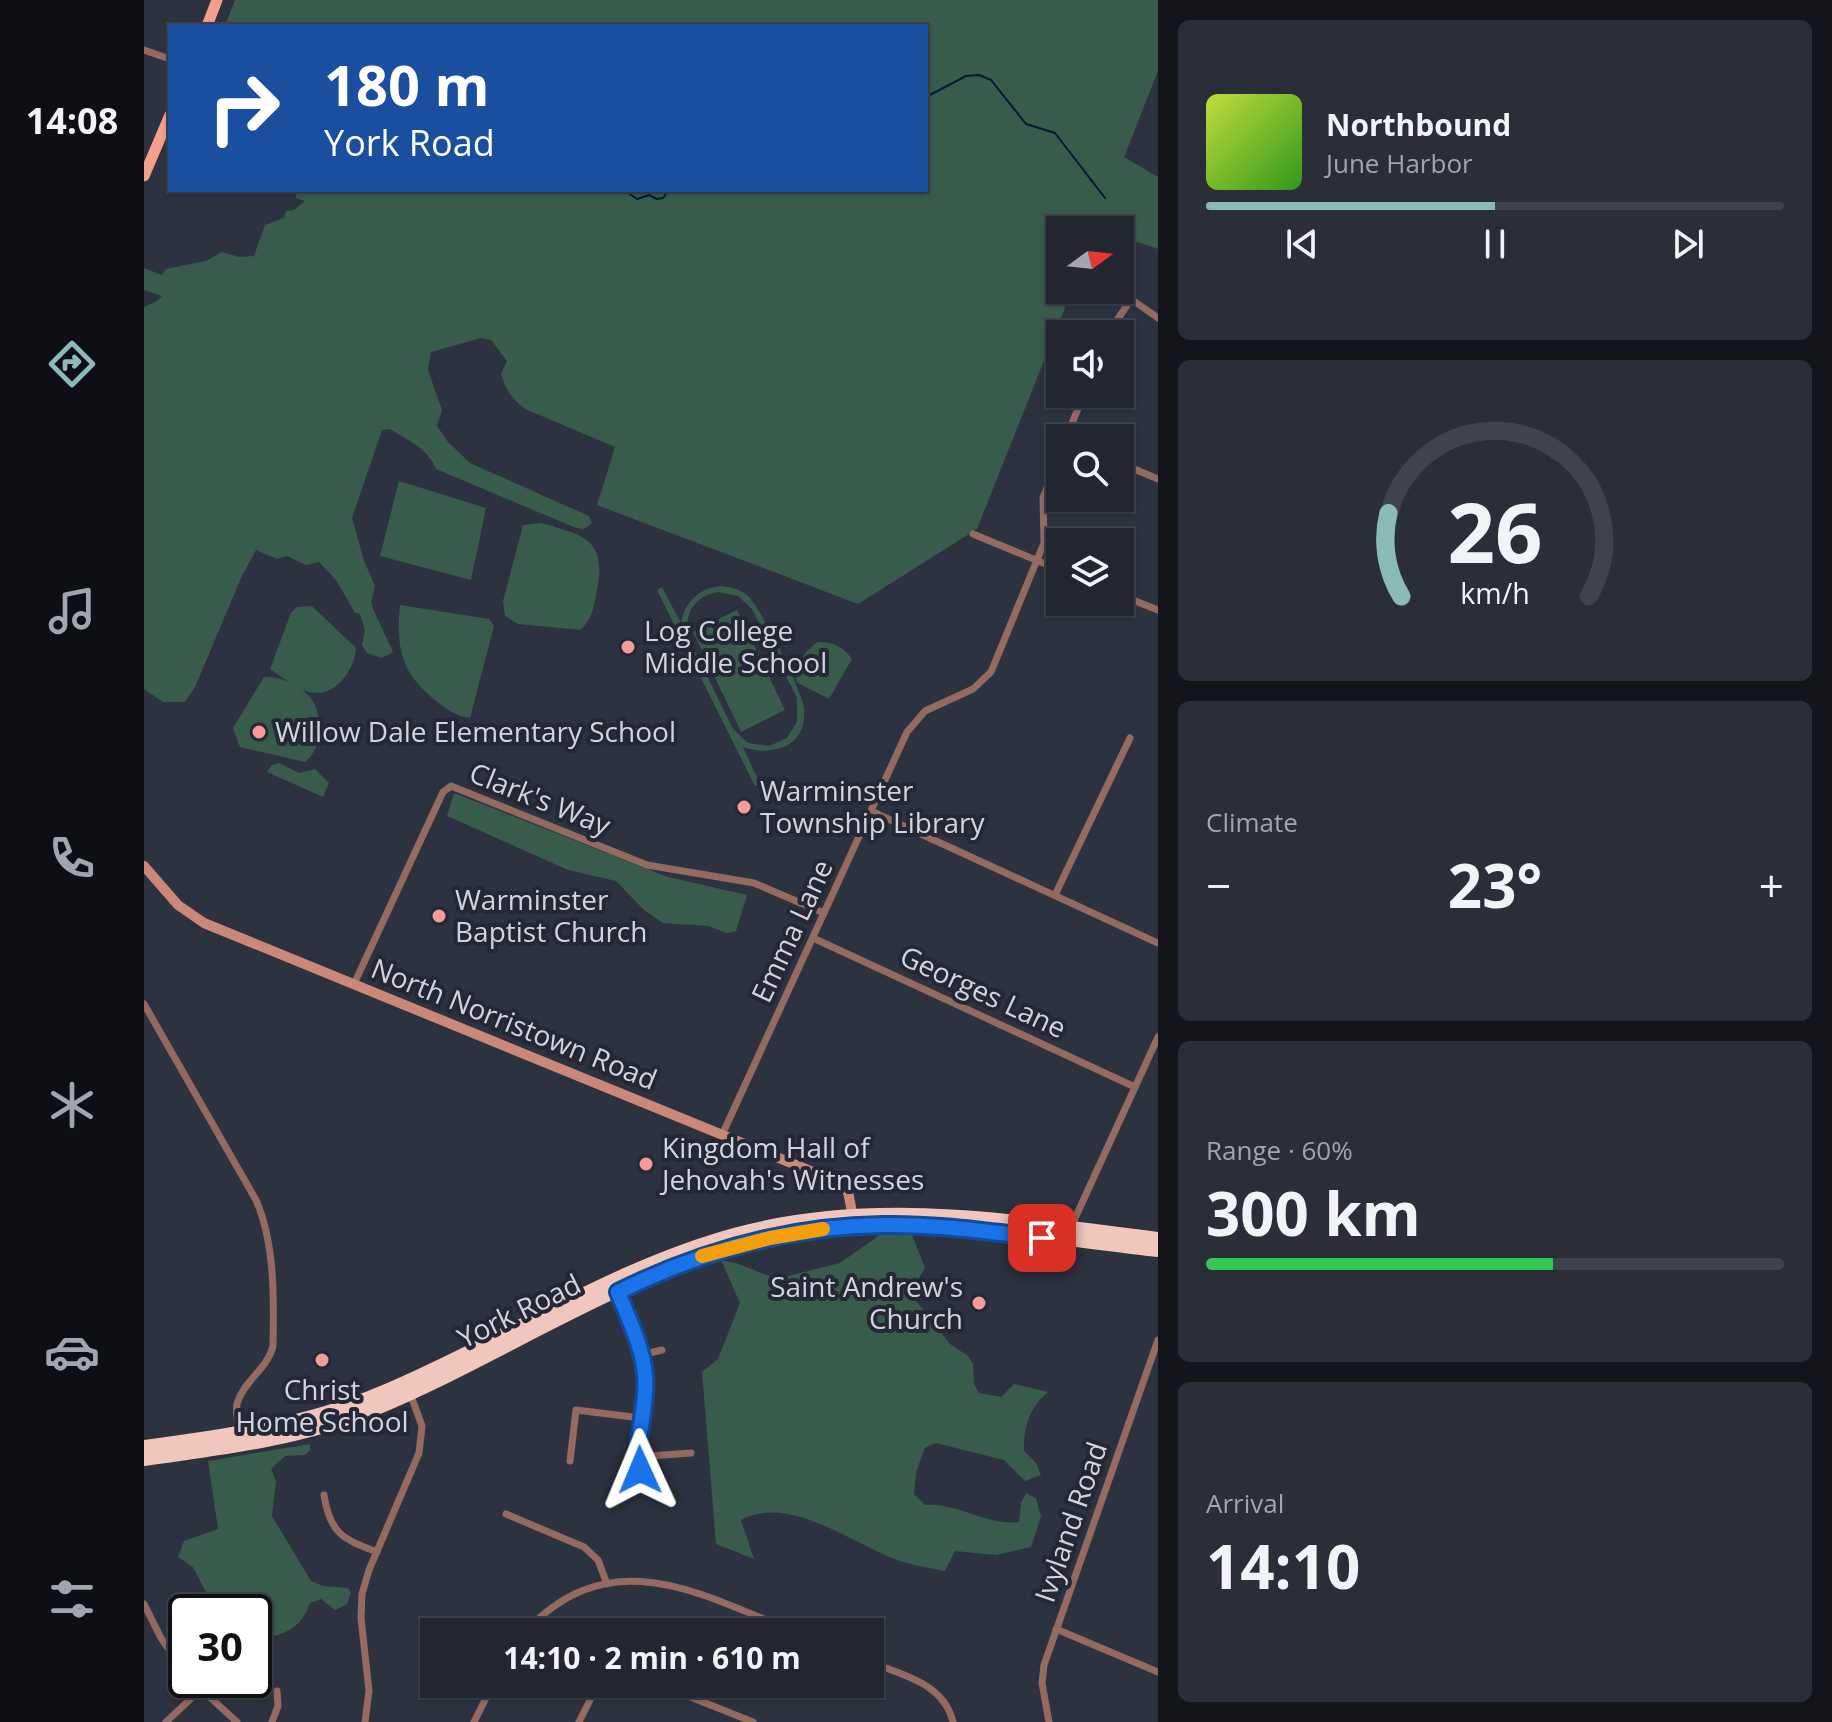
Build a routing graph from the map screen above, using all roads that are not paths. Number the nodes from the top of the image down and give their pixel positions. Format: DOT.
graph roads {
  1 [pos="217,0"];
  2 [pos="208,24"];
  3 [pos="144,50"];
  4 [pos="166,58"];
  5 [pos="168,120"];
  6 [pos="144,176"];
  7 [pos="1134,301"];
  8 [pos="1158,318"];
  9 [pos="1134,469"];
  10 [pos="1158,479"];
  11 [pos="1046,488"];
  12 [pos="973,534"];
  13 [pos="1037,560"];
  14 [pos="1046,564"];
  15 [pos="1134,601"];
  16 [pos="1158,610"];
  17 [pos="1130,738"];
  18 [pos="871,811"];
  19 [pos="144,866"];
  20 [pos="1055,895"];
  21 [pos="824,913"];
  22 [pos="813,938"];
  23 [pos="1158,943"];
  24 [pos="354,984"];
  25 [pos="144,1004"];
  26 [pos="1158,1037"];
  27 [pos="1135,1087"];
  28 [pos="722,1135"];
  29 [pos="854,1221"];
  30 [pos="1068,1235"];
  31 [pos="1158,1239"];
  32 [pos="1158,1250"];
  33 [pos="617,1286"];
  34 [pos="1158,1340"];
  35 [pos="662,1350"];
  36 [pos="641,1355"];
  37 [pos="410,1393"];
  38 [pos="641,1418"];
  39 [pos="241,1434"];
  40 [pos="144,1447"];
  41 [pos="691,1453"];
  42 [pos="637,1457"];
  43 [pos="144,1459"];
  44 [pos="570,1461"];
  45 [pos="640,1470"];
  46 [pos="324,1495"];
  47 [pos="506,1514"];
  48 [pos="377,1552"];
  49 [pos="607,1584"];
  50 [pos="144,1607"];
  51 [pos="540,1618"];
  52 [pos="760,1618"];
  53 [pos="1056,1629"];
  54 [pos="168,1648"];
  55 [pos="884,1668"];
  56 [pos="1158,1672"];
  57 [pos="277,1691"];
  58 [pos="192,1698"];
  59 [pos="209,1698"];
  60 [pos="486,1698"];
  61 [pos="591,1698"];
  62 [pos="693,1698"];
  63 [pos="475,1720"];
  64 [pos="166,1722"];
  65 [pos="237,1722"];
  66 [pos="272,1722"];
  67 [pos="365,1722"];
  68 [pos="487,1722"];
  69 [pos="579,1722"];
  70 [pos="753,1722"];
  71 [pos="953,1722"];
  72 [pos="1049,1722"];
  1 -- 2 [label="main road"];
  3 -- 4 [label="street"];
  5 -- 6 [label="main road"];
  7 -- 8 [label="street"];
  9 -- 10 [label="street"];
  11 -- 13 [label="street, Emma Lane"];
  12 -- 13 [label="street"];
  13 -- 14 [label="street"];
  13 -- 18 [label="street, Emma Lane"];
  15 -- 16 [label="street"];
  17 -- 20 [label="street"];
  18 -- 20 [label="street"];
  18 -- 21 [label="street, Emma Lane"];
  19 -- 24 [label="street, North Norristown Road"];
  20 -- 23 [label="street"];
  21 -- 22 [label="street, Emma Lane"];
  21 -- 24 [label="street, Clark's Way"];
  22 -- 27 [label="street, Georges Lane"];
  22 -- 28 [label="street, Emma Lane"];
  24 -- 28 [label="street, North Norristown Road"];
  25 -- 39 [label="street"];
  26 -- 27 [label="street"];
  27 -- 30 [label="street"];
  28 -- 29 [label="street, North Norristown Road"];
  29 -- 30 [label="highway, York Road"];
  29 -- 33 [label="highway, York Road"];
  30 -- 31 [label="highway, York Road"];
  30 -- 32 [label="highway, York Road"];
  33 -- 36 [label="street"];
  33 -- 37 [label="highway, York Road"];
  33 -- 39 [label="highway, York Road"];
  34 -- 53 [label="street, Ivyland Road"];
  35 -- 36 [label="street"];
  36 -- 38 [label="street"];
  37 -- 43 [label="highway, York Road"];
  37 -- 48 [label="street"];
  38 -- 42 [label="street"];
  38 -- 44 [label="street"];
  39 -- 40 [label="highway, York Road"];
  41 -- 42 [label="street"];
  42 -- 45 [label="street"];
  46 -- 48 [label="street"];
  47 -- 49 [label="street"];
  48 -- 67 [label="street"];
  49 -- 51 [label="street"];
  49 -- 52 [label="street"];
  50 -- 54 [label="street"];
  53 -- 56 [label="street"];
  53 -- 72 [label="street, Ivyland Road"];
  55 -- 71 [label="street"];
  57 -- 66 [label="street"];
  58 -- 64 [label="street"];
  59 -- 65 [label="street"];
  60 -- 63 [label="street"];
  61 -- 69 [label="street"];
  62 -- 70 [label="street"];
  63 -- 68 [label="street"];
}
